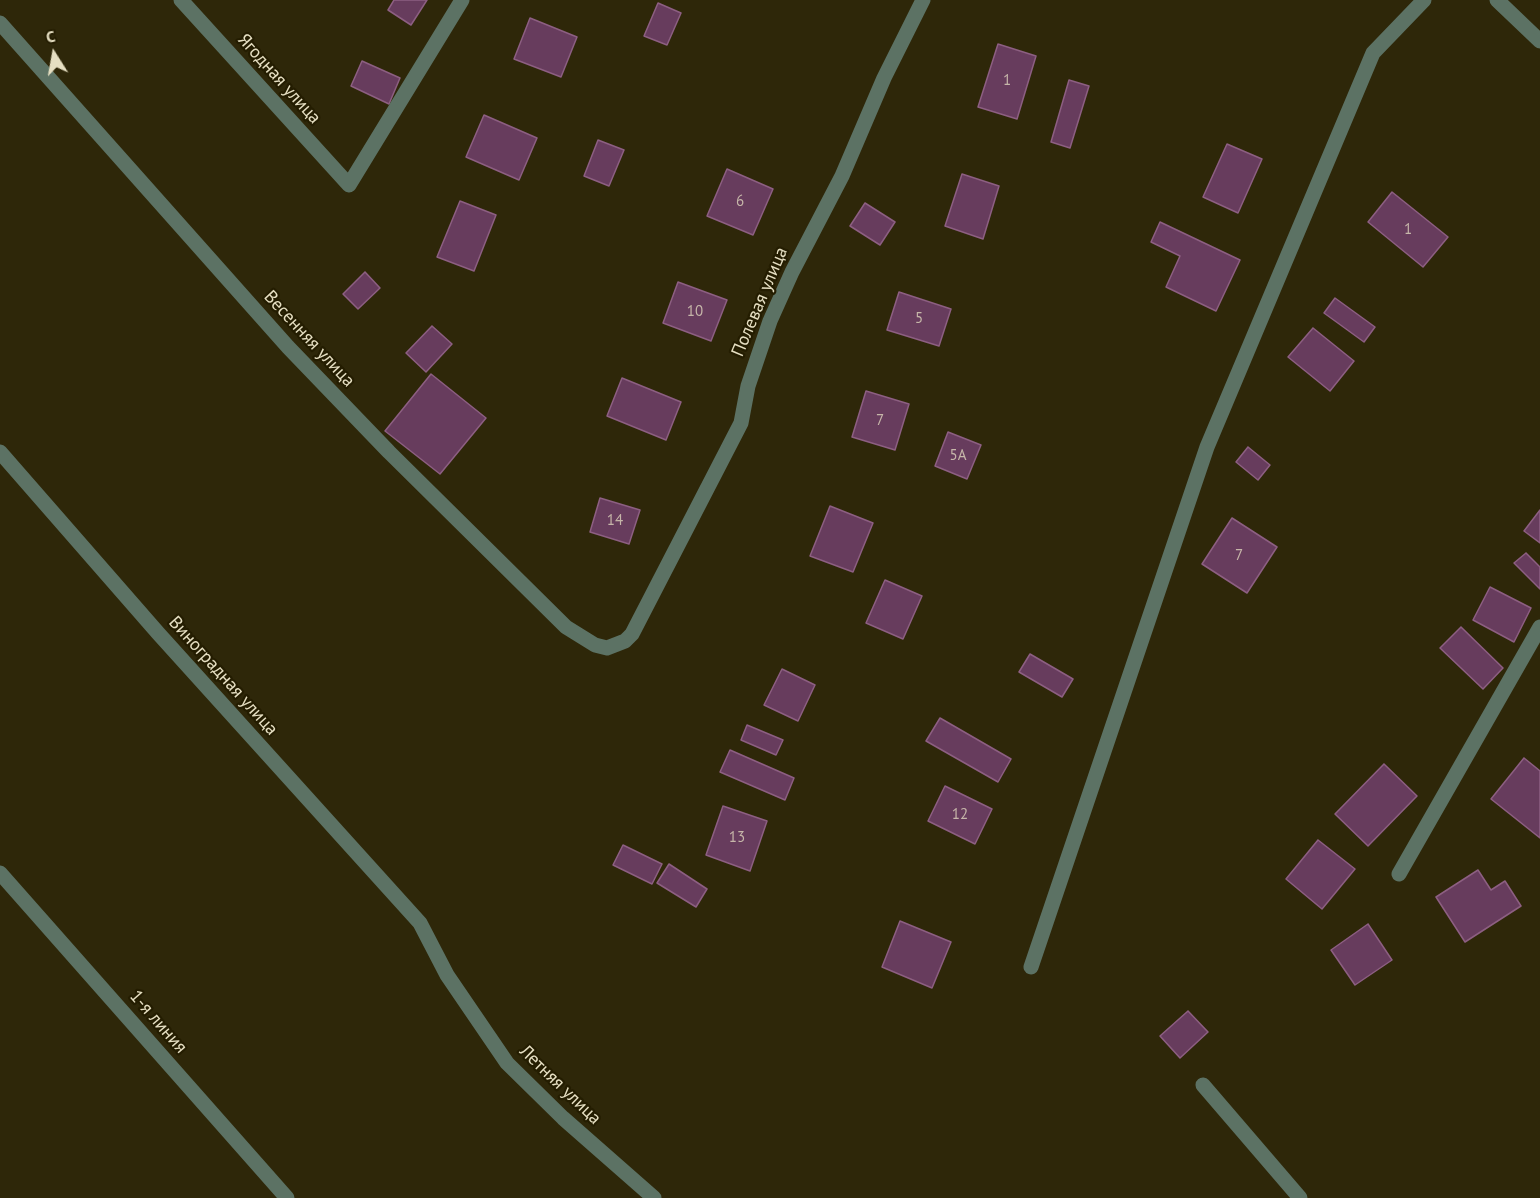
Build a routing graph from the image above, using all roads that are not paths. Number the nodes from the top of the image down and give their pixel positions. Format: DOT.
graph roads {
  1 [pos="181,0"];
  2 [pos="462,0"];
  3 [pos="923,0"];
  4 [pos="1424,0"];
  5 [pos="1497,0"];
  6 [pos="0,23"];
  7 [pos="1540,41"];
  8 [pos="0,452"];
  9 [pos="1540,627"];
  10 [pos="616,646"];
  11 [pos="0,873"];
  12 [pos="1399,874"];
  13 [pos="420,923"];
  14 [pos="1031,967"];
  15 [pos="1203,1084"];
  16 [pos="286,1198"];
  17 [pos="654,1198"];
  18 [pos="1300,1198"];
  1 -- 2 [label="street, Ягодная улица"];
  3 -- 10 [label="street, Полевая улица"];
  4 -- 14 [label="street"];
  5 -- 7 [label="street"];
  6 -- 10 [label="street, Весенняя улица"];
  8 -- 13 [label="street, Виноградная улица"];
  9 -- 12 [label="street"];
  11 -- 16 [label="street, 1-я линия"];
  13 -- 17 [label="street, Летняя улица"];
  15 -- 18 [label="street"];
}
